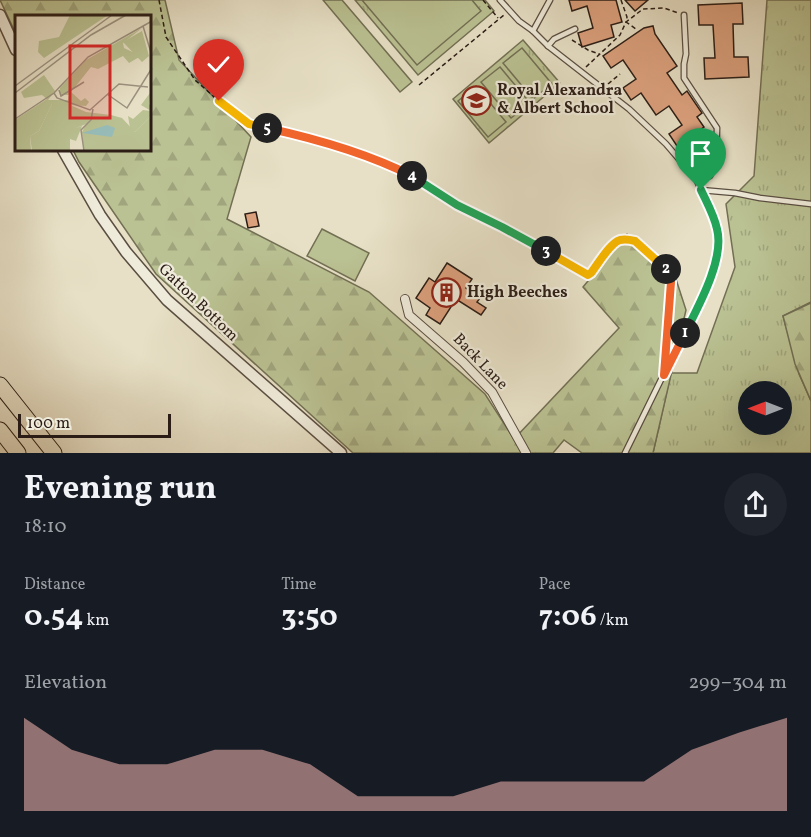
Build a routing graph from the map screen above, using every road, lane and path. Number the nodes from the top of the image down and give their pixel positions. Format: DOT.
graph roads {
  1 [pos="159,0"];
  2 [pos="483,0"];
  3 [pos="500,0"];
  4 [pos="550,0"];
  5 [pos="621,0"];
  6 [pos="509,10"];
  7 [pos="0,15"];
  8 [pos="684,15"];
  9 [pos="498,19"];
  10 [pos="626,22"];
  11 [pos="575,29"];
  12 [pos="636,29"];
  13 [pos="533,31"];
  14 [pos="563,34"];
  15 [pos="548,46"];
  16 [pos="15,48"];
  17 [pos="599,54"];
  18 [pos="581,72"];
  19 [pos="620,74"];
  20 [pos="419,85"];
  21 [pos="603,88"];
  22 [pos="64,152"];
  23 [pos="696,179"];
  24 [pos="701,190"];
  25 [pos="811,204"];
  26 [pos="405,299"];
  27 [pos="664,375"];
  28 [pos="0,385"];
  29 [pos="0,430"];
  30 [pos="18,453"];
  31 [pos="54,453"];
  32 [pos="341,453"];
  33 [pos="526,453"];
  34 [pos="625,453"];
  1 -- 27 [label="path"];
  2 -- 9 [label="path"];
  3 -- 6 [label="lane"];
  4 -- 13 [label="lane"];
  5 -- 10 [label="path"];
  6 -- 9 [label="path"];
  6 -- 13 [label="lane"];
  7 -- 16 [label="street"];
  8 -- 10 [label="path"];
  8 -- 23 [label="lane"];
  9 -- 20 [label="path"];
  10 -- 12 [label="path"];
  10 -- 17 [label="path"];
  11 -- 14 [label="lane"];
  13 -- 15 [label="lane"];
  14 -- 15 [label="lane"];
  14 -- 17 [label="path"];
  15 -- 18 [label="lane"];
  17 -- 18 [label="path"];
  18 -- 21 [label="lane"];
  19 -- 21 [label="path"];
  21 -- 23 [label="lane"];
  22 -- 32 [label="street, Gatton Bottom"];
  23 -- 24 [label="lane"];
  24 -- 25 [label="lane"];
  24 -- 27 [label="lane"];
  26 -- 33 [label="street, Back Lane"];
  27 -- 34 [label="lane"];
  28 -- 31 [label="highway"];
  29 -- 30 [label="highway"];
}
